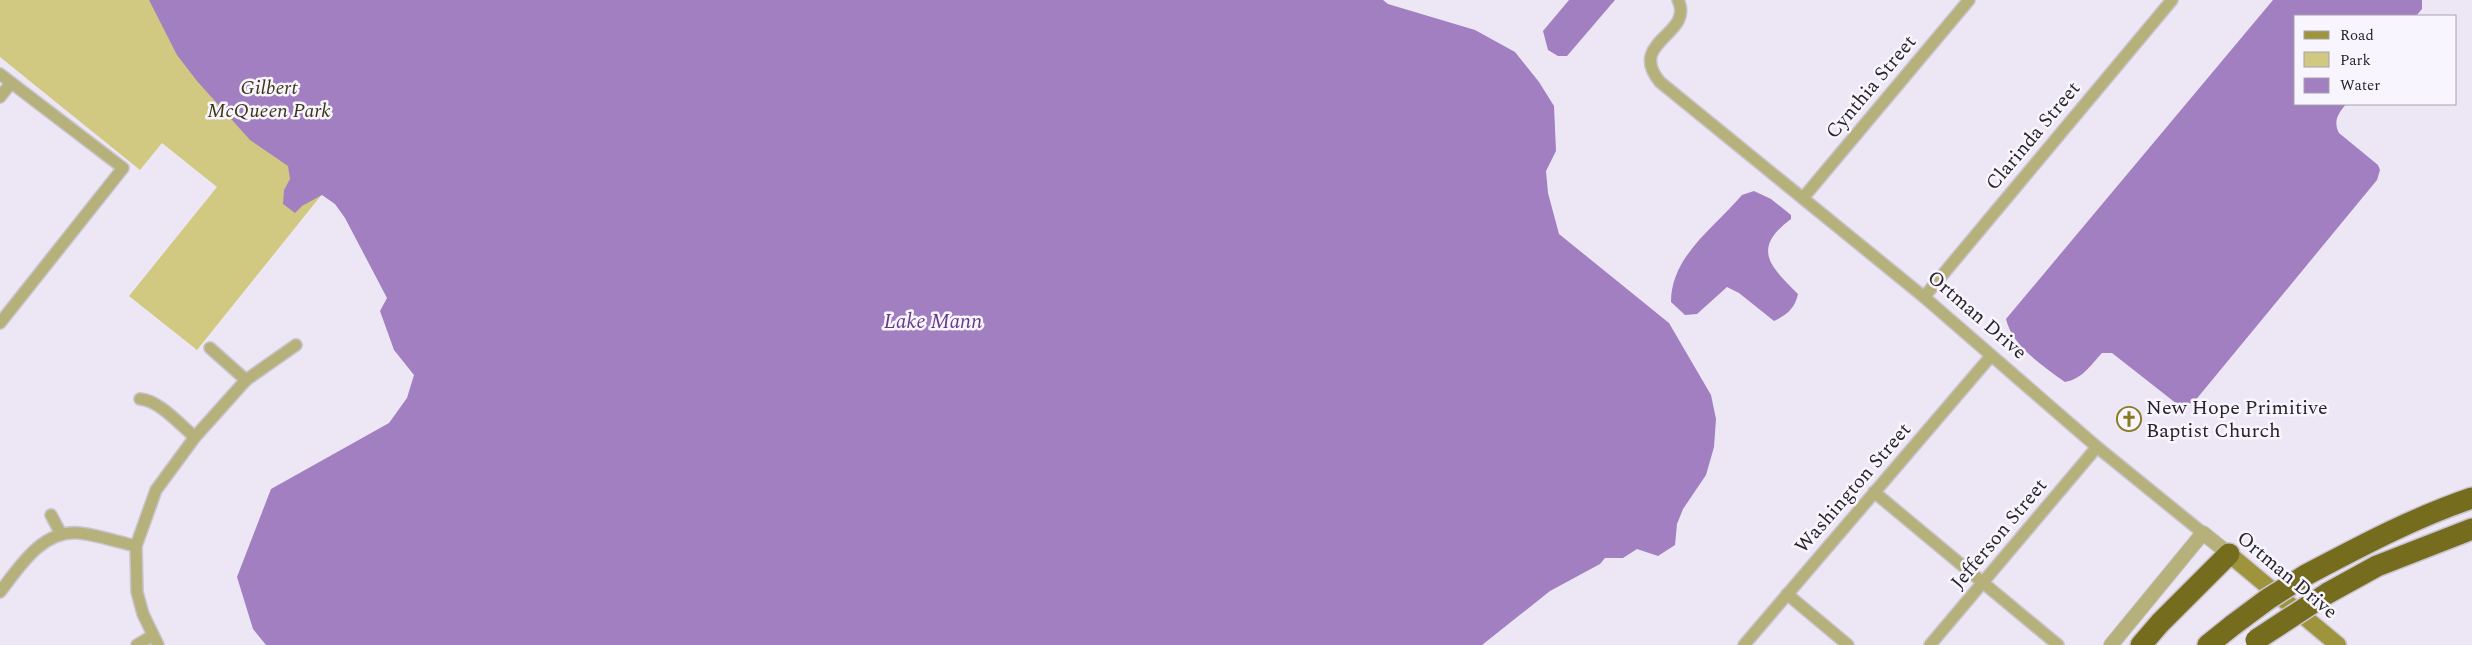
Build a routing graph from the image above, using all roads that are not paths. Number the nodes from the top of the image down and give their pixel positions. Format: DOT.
graph roads {
  1 [pos="1678,0"];
  2 [pos="1968,0"];
  3 [pos="2172,0"];
  4 [pos="0,74"];
  5 [pos="11,83"];
  6 [pos="0,97"];
  7 [pos="1803,198"];
  8 [pos="1924,297"];
  9 [pos="0,323"];
  10 [pos="296,345"];
  11 [pos="210,348"];
  12 [pos="1991,356"];
  13 [pos="246,380"];
  14 [pos="140,399"];
  15 [pos="195,437"];
  16 [pos="2098,448"];
  17 [pos="1874,492"];
  18 [pos="2472,498"];
  19 [pos="51,515"];
  20 [pos="2472,528"];
  21 [pos="2203,533"];
  22 [pos="61,534"];
  23 [pos="136,546"];
  24 [pos="2229,554"];
  25 [pos="1983,583"];
  26 [pos="0,592"];
  27 [pos="1787,594"];
  28 [pos="155,641"];
  29 [pos="2253,643"];
  30 [pos="137,645"];
  31 [pos="1744,645"];
  32 [pos="1848,645"];
  33 [pos="1930,645"];
  34 [pos="2058,645"];
  35 [pos="2111,645"];
  36 [pos="2141,645"];
  37 [pos="2208,645"];
  38 [pos="2338,645"];
  1 -- 7 [label="street, Ortman Drive"];
  2 -- 7 [label="street, Cynthia Street"];
  3 -- 8 [label="street, Clarinda Street"];
  4 -- 5 [label="street"];
  5 -- 6 [label="street"];
  5 -- 9 [label="street"];
  7 -- 8 [label="street, Ortman Drive"];
  8 -- 12 [label="street, Ortman Drive"];
  10 -- 13 [label="street"];
  11 -- 13 [label="street"];
  12 -- 16 [label="street, Ortman Drive"];
  12 -- 17 [label="street, Washington Street"];
  13 -- 15 [label="street"];
  14 -- 15 [label="street"];
  15 -- 23 [label="street"];
  16 -- 21 [label="street, Ortman Drive"];
  16 -- 25 [label="street, Jefferson Street"];
  17 -- 25 [label="street"];
  17 -- 27 [label="street, Washington Street"];
  18 -- 37 [label="highway, bridge"];
  19 -- 22 [label="street"];
  20 -- 29 [label="highway, bridge"];
  21 -- 24 [label="street, Ortman Drive"];
  21 -- 35 [label="street"];
  22 -- 23 [label="street"];
  22 -- 26 [label="street"];
  23 -- 28 [label="street"];
  24 -- 36 [label="highway"];
  24 -- 38 [label="main road, Ortman Drive"];
  25 -- 33 [label="street, Jefferson Street"];
  25 -- 34 [label="street"];
  27 -- 31 [label="street, Washington Street"];
  27 -- 32 [label="street"];
  28 -- 30 [label="street"];
}
